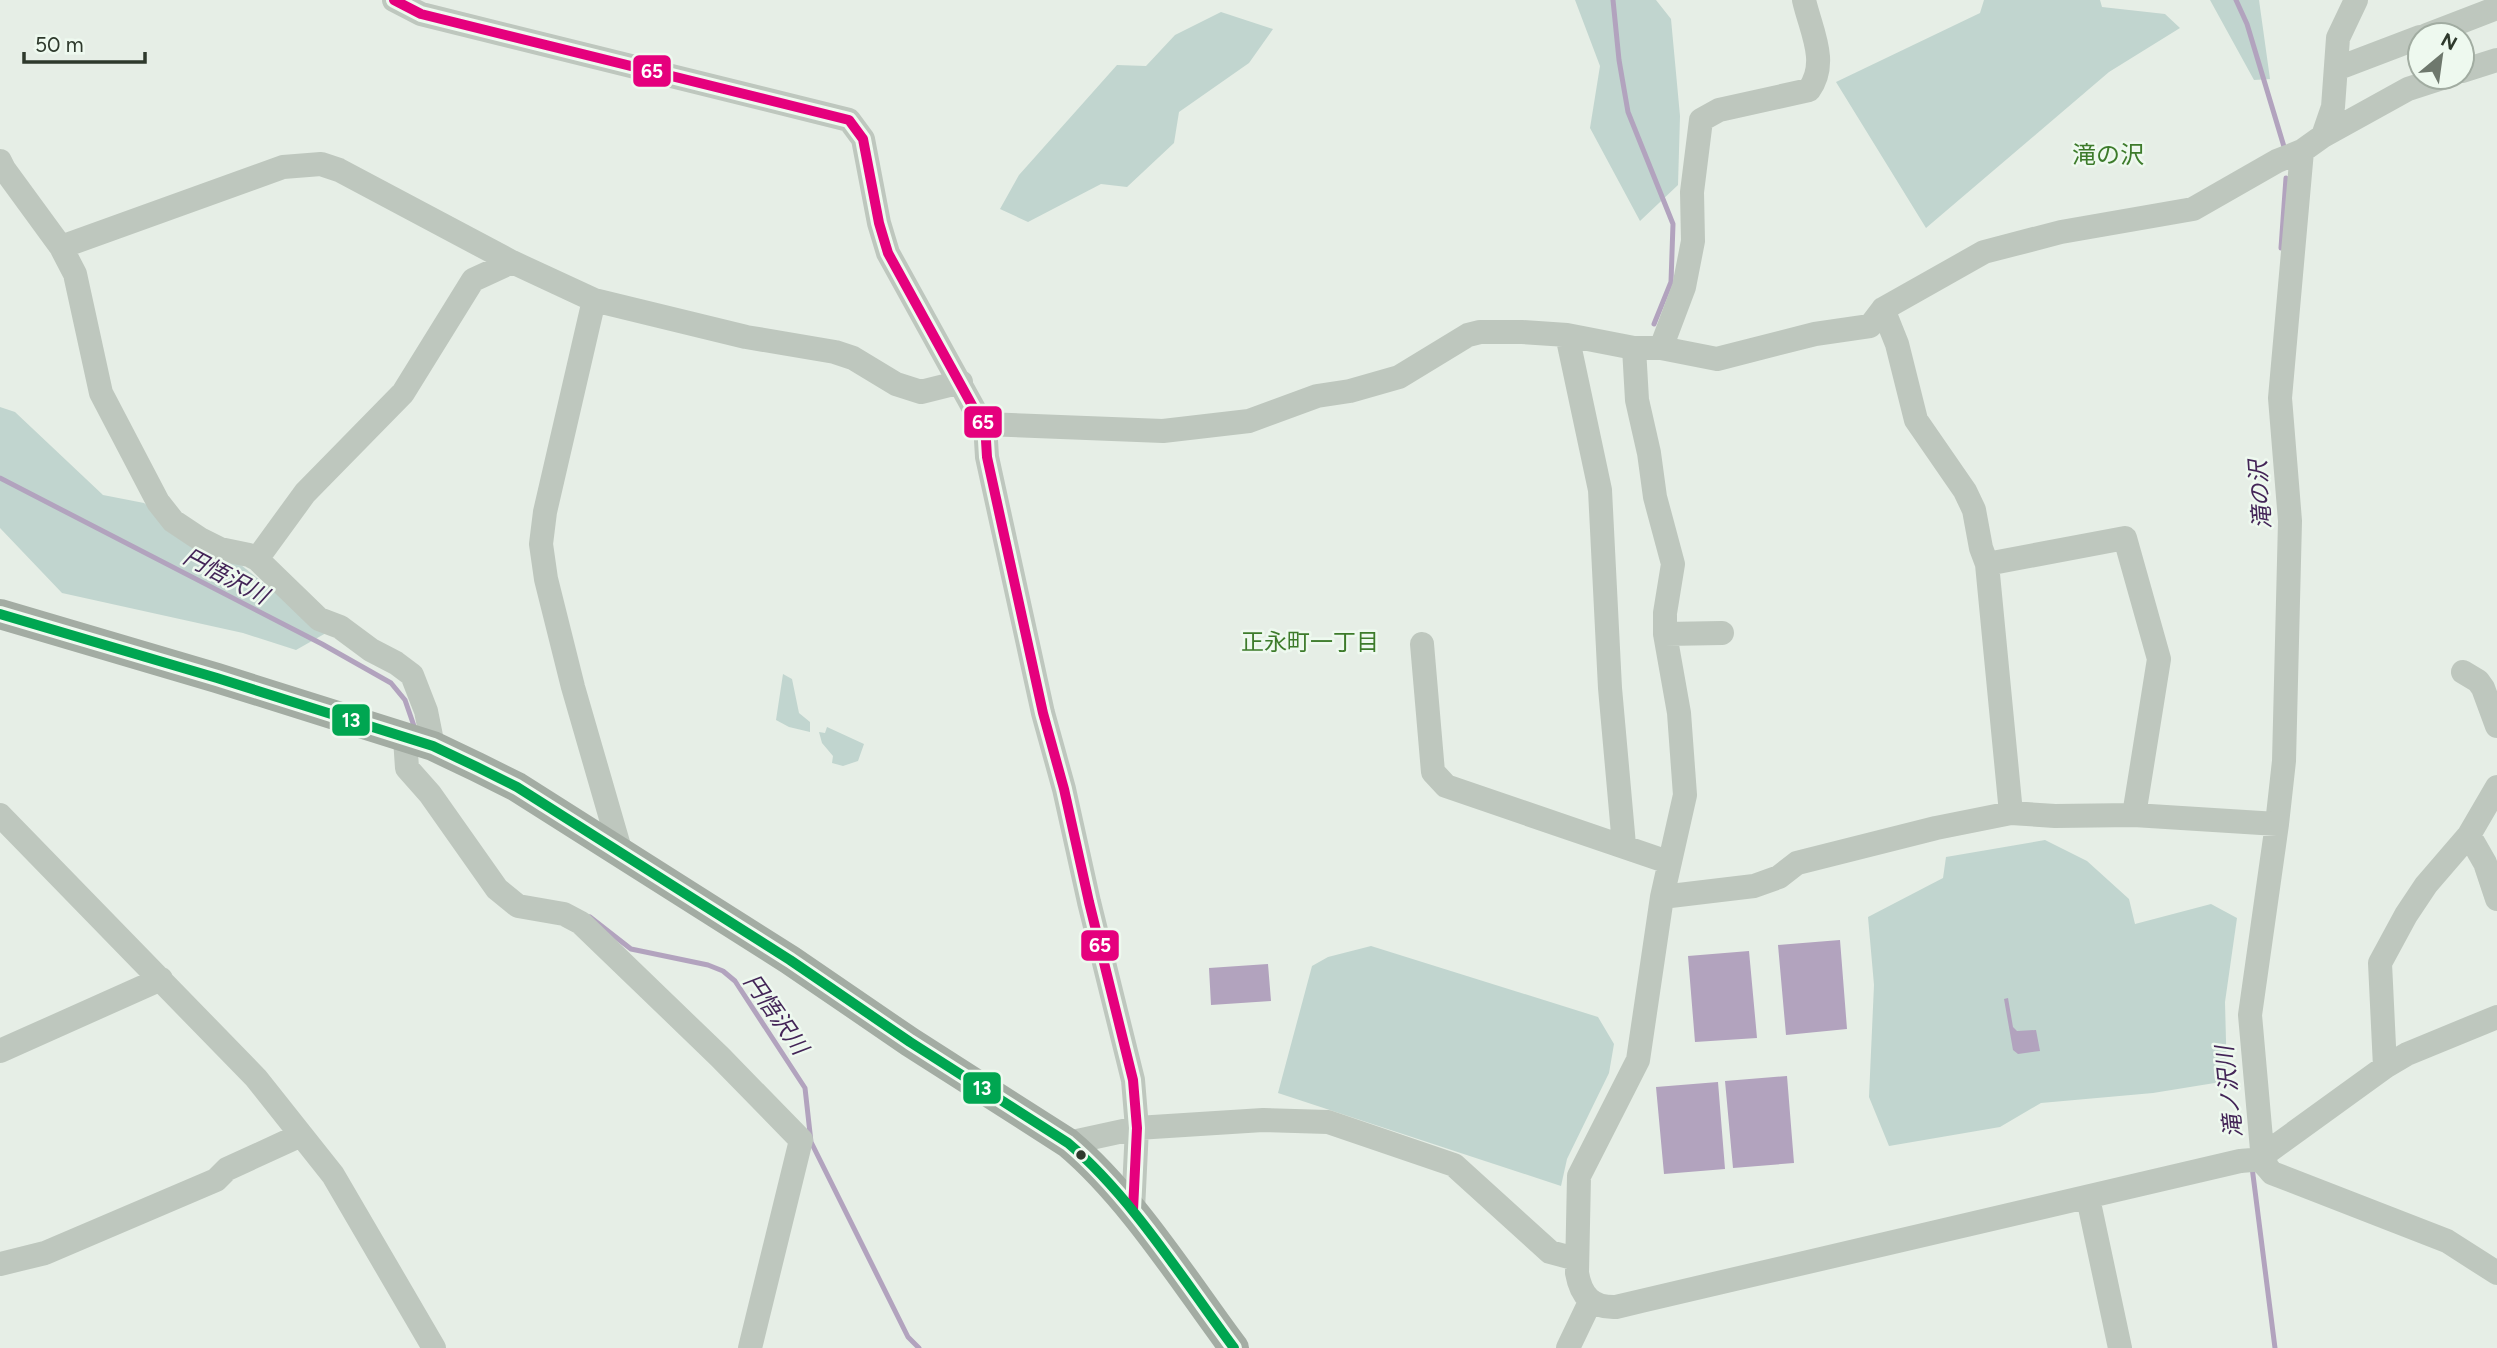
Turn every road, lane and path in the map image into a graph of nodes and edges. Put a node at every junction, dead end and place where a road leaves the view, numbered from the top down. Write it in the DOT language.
graph roads {
  1 [pos="394,0"];
  2 [pos="1804,0"];
  3 [pos="2356,0"];
  4 [pos="2497,8"];
  5 [pos="2463,21"];
  6 [pos="2406,42"];
  7 [pos="2497,60"];
  8 [pos="2476,67"];
  9 [pos="2336,69"];
  10 [pos="2406,90"];
  11 [pos="2323,136"];
  12 [pos="2302,151"];
  13 [pos="0,161"];
  14 [pos="61,247"];
  15 [pos="512,262"];
  16 [pos="594,300"];
  17 [pos="1883,309"];
  18 [pos="1567,335"];
  19 [pos="1634,348"];
  20 [pos="1661,348"];
  21 [pos="961,382"];
  22 [pos="985,424"];
  23 [pos="257,559"];
  24 [pos="1987,564"];
  25 [pos="0,614"];
  26 [pos="1722,633"];
  27 [pos="1665,634"];
  28 [pos="1422,644"];
  29 [pos="2463,672"];
  30 [pos="2497,726"];
  31 [pos="419,742"];
  32 [pos="2497,787"];
  33 [pos="2011,813"];
  34 [pos="0,815"];
  35 [pos="2134,815"];
  36 [pos="2277,824"];
  37 [pos="2469,835"];
  38 [pos="1624,845"];
  39 [pos="621,853"];
  40 [pos="2491,861"];
  41 [pos="1668,862"];
  42 [pos="1661,897"];
  43 [pos="2497,900"];
  44 [pos="161,979"];
  45 [pos="2497,1017"];
  46 [pos="0,1051"];
  47 [pos="2385,1067"];
  48 [pos="1137,1128"];
  49 [pos="301,1135"];
  50 [pos="1068,1143"];
  51 [pos="2254,1161"];
  52 [pos="2088,1198"];
  53 [pos="1133,1210"];
  54 [pos="1576,1259"];
  55 [pos="0,1264"];
  56 [pos="2497,1273"];
  57 [pos="1590,1302"];
  58 [pos="434,1348"];
  59 [pos="750,1348"];
  60 [pos="1234,1348"];
  61 [pos="1568,1348"];
  62 [pos="2120,1348"];
  1 -- 21 [label="street"];
  2 -- 20 [label="street"];
  3 -- 9 [label="street"];
  4 -- 5 [label="street"];
  6 -- 9 [label="street"];
  7 -- 8 [label="street"];
  9 -- 11 [label="street"];
  10 -- 11 [label="street"];
  11 -- 12 [label="street"];
  12 -- 17 [label="street"];
  12 -- 36 [label="street"];
  13 -- 14 [label="street"];
  14 -- 15 [label="street"];
  14 -- 23 [label="street"];
  15 -- 16 [label="street"];
  15 -- 23 [label="street"];
  16 -- 21 [label="street"];
  16 -- 39 [label="street"];
  17 -- 20 [label="street"];
  17 -- 24 [label="street"];
  18 -- 19 [label="street"];
  18 -- 22 [label="street"];
  18 -- 38 [label="street"];
  19 -- 20 [label="street"];
  19 -- 27 [label="street"];
  21 -- 22 [label="street"];
  22 -- 48 [label="street"];
  23 -- 31 [label="street"];
  24 -- 33 [label="street"];
  24 -- 35 [label="street"];
  25 -- 31 [label="main road"];
  26 -- 27 [label="street"];
  27 -- 41 [label="street"];
  28 -- 38 [label="street"];
  29 -- 30 [label="street"];
  31 -- 39 [label="main road"];
  31 -- 59 [label="street"];
  32 -- 37 [label="street"];
  33 -- 35 [label="street"];
  33 -- 42 [label="street"];
  34 -- 44 [label="street"];
  35 -- 36 [label="street"];
  36 -- 51 [label="street"];
  37 -- 40 [label="street"];
  37 -- 47 [label="street"];
  38 -- 41 [label="street"];
  39 -- 50 [label="main road"];
  40 -- 43 [label="street"];
  41 -- 42 [label="street"];
  42 -- 54 [label="street"];
  44 -- 46 [label="street"];
  44 -- 49 [label="street"];
  45 -- 47 [label="street"];
  47 -- 51 [label="street"];
  48 -- 50 [label="street"];
  48 -- 53 [label="street"];
  48 -- 54 [label="street"];
  49 -- 55 [label="street"];
  49 -- 58 [label="street"];
  50 -- 53 [label="main road"];
  51 -- 52 [label="street"];
  51 -- 56 [label="street"];
  52 -- 57 [label="street"];
  52 -- 62 [label="street"];
  53 -- 60 [label="main road"];
  54 -- 57 [label="street"];
  57 -- 61 [label="street"];
}
